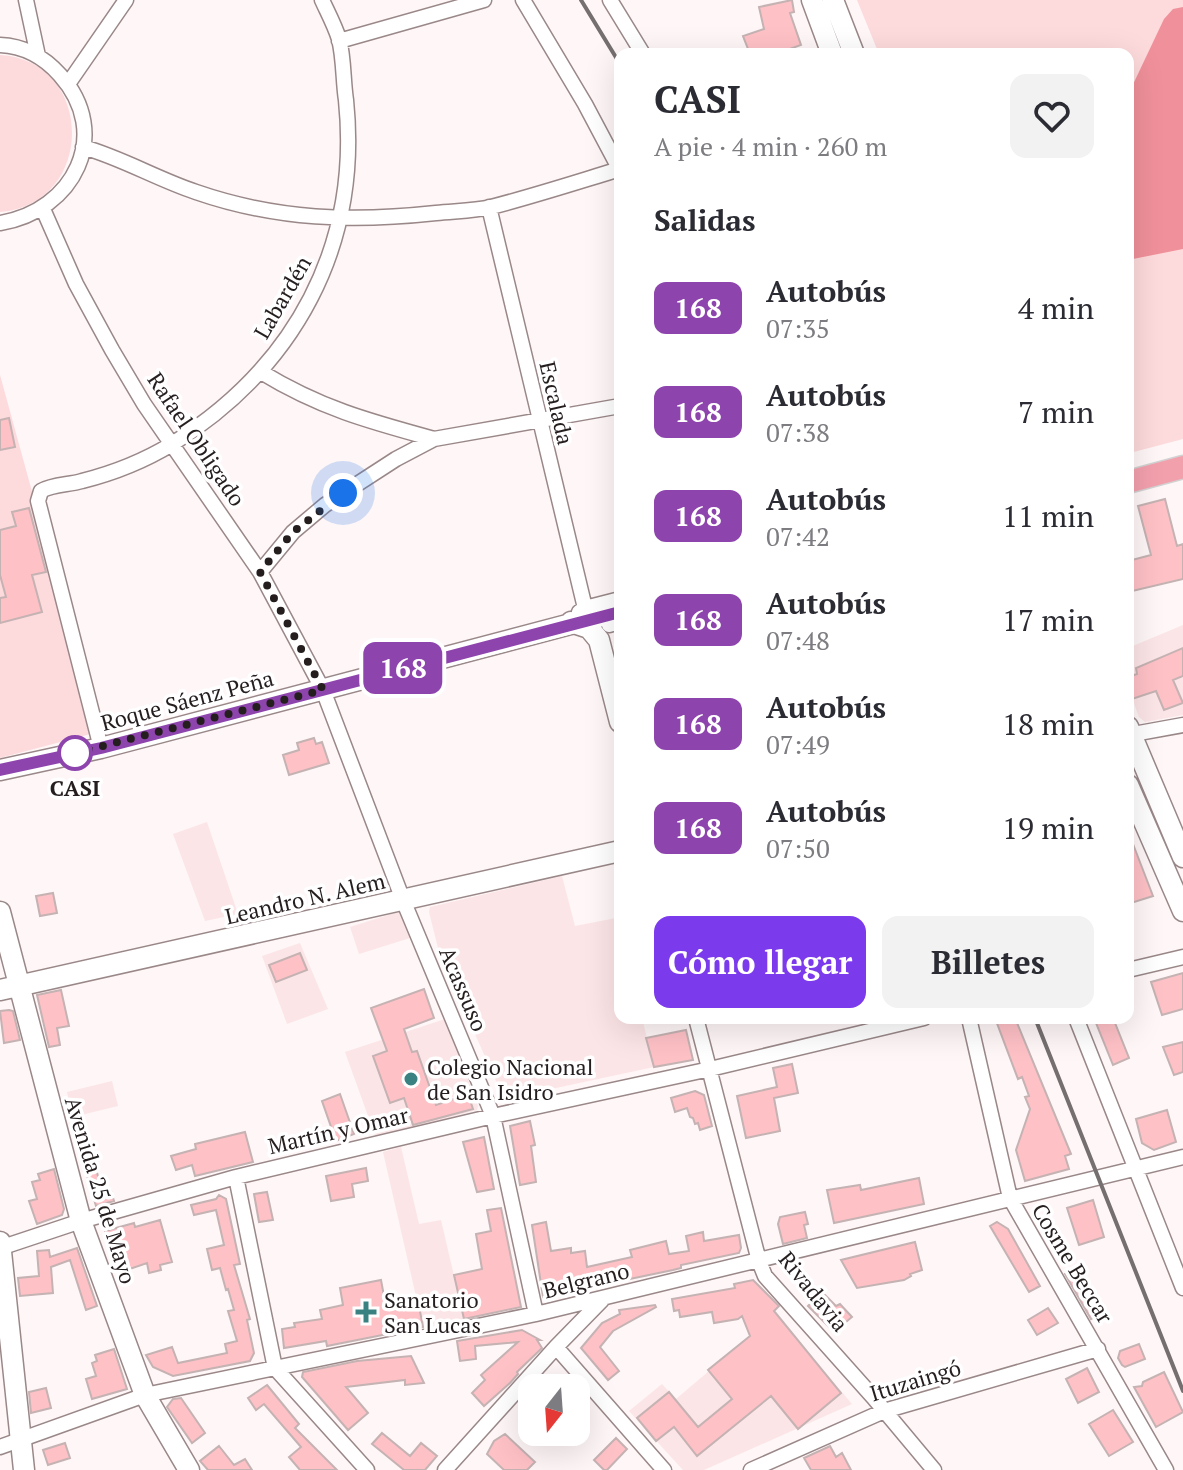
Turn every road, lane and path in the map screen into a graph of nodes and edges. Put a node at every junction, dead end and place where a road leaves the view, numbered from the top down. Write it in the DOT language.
graph roads {
  1 [pos="26,0"];
  2 [pos="126,0"];
  3 [pos="322,0"];
  4 [pos="484,0"];
  5 [pos="523,0"];
  6 [pos="610,0"];
  7 [pos="812,0"];
  8 [pos="833,0"];
  9 [pos="339,41"];
  10 [pos="0,45"];
  11 [pos="639,48"];
  12 [pos="830,48"];
  13 [pos="852,48"];
  14 [pos="38,56"];
  15 [pos="68,84"];
  16 [pos="83,147"];
  17 [pos="614,158"];
  18 [pos="614,171"];
  19 [pos="489,207"];
  20 [pos="43,209"];
  21 [pos="339,219"];
  22 [pos="0,223"];
  23 [pos="261,372"];
  24 [pos="614,407"];
  25 [pos="538,422"];
  26 [pos="434,439"];
  27 [pos="171,444"];
  28 [pos="1183,453"];
  29 [pos="1134,466"];
  30 [pos="1183,467"];
  31 [pos="1134,480"];
  32 [pos="260,572"];
  33 [pos="614,601"];
  34 [pos="578,615"];
  35 [pos="614,623"];
  36 [pos="323,690"];
  37 [pos="1183,725"];
  38 [pos="1134,731"];
  39 [pos="1134,744"];
  40 [pos="101,748"];
  41 [pos="0,770"];
  42 [pos="1134,799"];
  43 [pos="614,852"];
  44 [pos="1183,857"];
  45 [pos="403,900"];
  46 [pos="1183,911"];
  47 [pos="0,912"];
  48 [pos="1183,957"];
  49 [pos="1134,969"];
  50 [pos="9,988"];
  51 [pos="698,1024"];
  52 [pos="899,1024"];
  53 [pos="970,1024"];
  54 [pos="1078,1024"];
  55 [pos="710,1069"];
  56 [pos="493,1116"];
  57 [pos="1183,1157"];
  58 [pos="1137,1169"];
  59 [pos="236,1177"];
  60 [pos="1010,1198"];
  61 [pos="81,1221"];
  62 [pos="1,1246"];
  63 [pos="759,1261"];
  64 [pos="1183,1288"];
  65 [pos="605,1298"];
  66 [pos="536,1314"];
  67 [pos="556,1347"];
  68 [pos="1098,1349"];
  69 [pos="275,1368"];
  70 [pos="145,1395"];
  71 [pos="884,1411"];
  72 [pos="22,1439"];
  73 [pos="0,1447"];
  74 [pos="24,1470"];
  75 [pos="189,1470"];
  76 [pos="367,1470"];
  77 [pos="445,1470"];
  78 [pos="664,1470"];
  79 [pos="751,1470"];
  80 [pos="934,1470"];
  81 [pos="1166,1470"];
  1 -- 14 [label="street"];
  2 -- 15 [label="street"];
  3 -- 9 [label="street, Labardén"];
  4 -- 9 [label="street"];
  5 -- 17 [label="street"];
  6 -- 11 [label="street"];
  7 -- 12 [label="main road"];
  8 -- 13 [label="main road"];
  9 -- 21 [label="street, Labardén"];
  10 -- 14 [label="street"];
  14 -- 15 [label="street"];
  15 -- 16 [label="street"];
  16 -- 20 [label="street"];
  16 -- 21 [label="street"];
  18 -- 19 [label="street"];
  19 -- 21 [label="street"];
  19 -- 25 [label="street, Escalada"];
  20 -- 22 [label="street"];
  20 -- 27 [label="street, Rafael Obligado"];
  21 -- 23 [label="street, Labardén"];
  23 -- 26 [label="street"];
  23 -- 27 [label="street, Labardén"];
  24 -- 25 [label="street"];
  25 -- 26 [label="street"];
  25 -- 34 [label="street, Escalada"];
  26 -- 32 [label="street"];
  27 -- 32 [label="street, Rafael Obligado"];
  27 -- 40 [label="street, Labardén"];
  28 -- 29 [label="main road"];
  30 -- 31 [label="main road"];
  32 -- 36 [label="street, Rafael Obligado"];
  33 -- 34 [label="street, Roque Sáenz Peña"];
  34 -- 35 [label="main road, Roque Sáenz Peña"];
  34 -- 35 [label="main road"];
  34 -- 36 [label="main road, Roque Sáenz Peña"];
  36 -- 40 [label="main road, Roque Sáenz Peña"];
  36 -- 45 [label="street, Acassuso"];
  37 -- 38 [label="street"];
  39 -- 44 [label="main road"];
  40 -- 41 [label="main road, Roque Sáenz Peña"];
  42 -- 46 [label="main road"];
  43 -- 45 [label="main road, Leandro N. Alem"];
  45 -- 50 [label="main road, Leandro N. Alem"];
  45 -- 56 [label="street, Acassuso"];
  47 -- 50 [label="main road, Avenida 25 de Mayo"];
  48 -- 49 [label="street"];
  50 -- 61 [label="main road, Avenida 25 de Mayo"];
  51 -- 55 [label="street, Rivadavia"];
  52 -- 55 [label="street, Martín y Omar"];
  53 -- 60 [label="street, Cosme Beccar"];
  54 -- 58 [label="street"];
  55 -- 56 [label="street, Martín y Omar"];
  55 -- 63 [label="street, Rivadavia"];
  56 -- 59 [label="street, Martín y Omar"];
  56 -- 66 [label="street, Acassuso"];
  57 -- 58 [label="street, Belgrano"];
  58 -- 60 [label="street, Belgrano"];
  58 -- 64 [label="street"];
  59 -- 61 [label="street, Martín y Omar"];
  59 -- 69 [label="street"];
  60 -- 63 [label="street, Belgrano"];
  60 -- 68 [label="street, Cosme Beccar"];
  61 -- 62 [label="street, Martín y Omar"];
  61 -- 70 [label="main road, Avenida 25 de Mayo"];
  62 -- 72 [label="main road"];
  63 -- 65 [label="street, Belgrano"];
  63 -- 71 [label="street, Rivadavia"];
  65 -- 66 [label="street, Belgrano"];
  65 -- 67 [label="street"];
  66 -- 69 [label="street, Belgrano"];
  67 -- 77 [label="street"];
  67 -- 78 [label="street"];
  68 -- 71 [label="street, Ituzaingó"];
  68 -- 81 [label="street, Cosme Beccar"];
  69 -- 70 [label="street, Belgrano"];
  69 -- 76 [label="street"];
  70 -- 72 [label="street, Belgrano"];
  70 -- 75 [label="main road, Avenida 25 de Mayo"];
  71 -- 79 [label="street, Ituzaingó"];
  71 -- 80 [label="street, Rivadavia"];
  72 -- 73 [label="street, Belgrano"];
  72 -- 74 [label="main road"];
}
